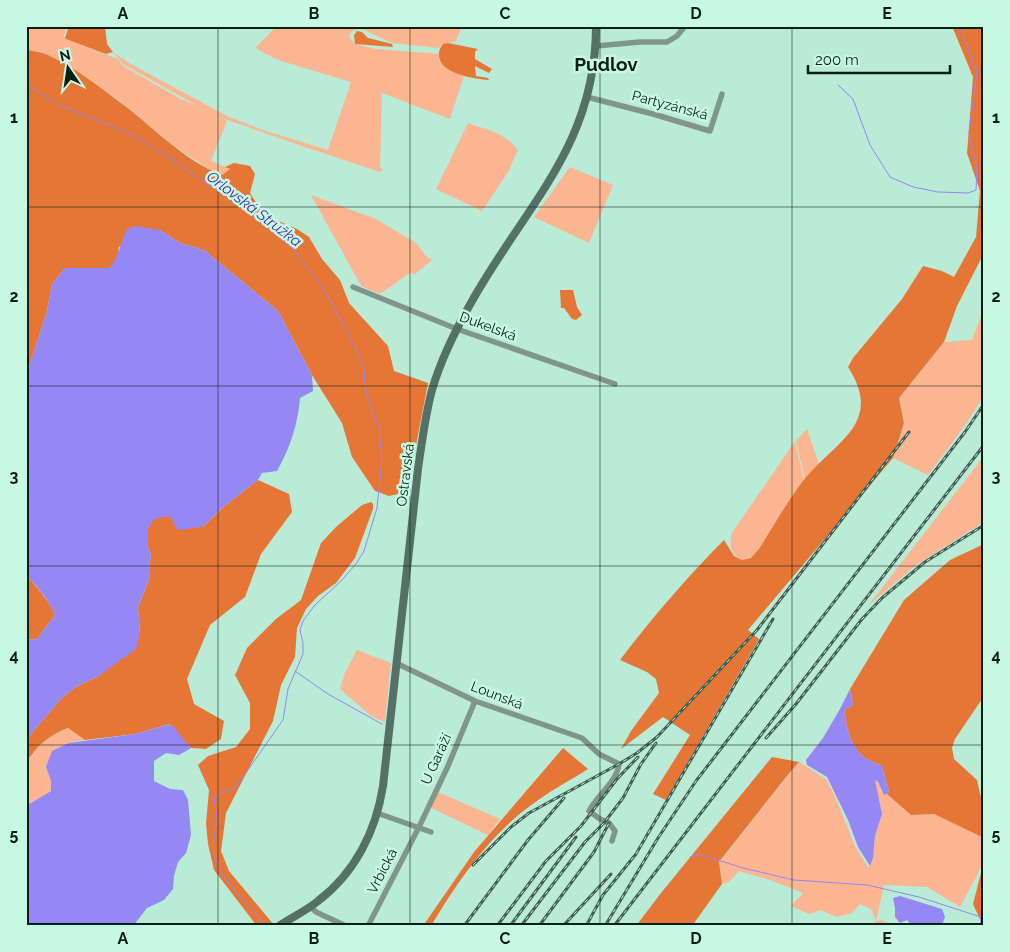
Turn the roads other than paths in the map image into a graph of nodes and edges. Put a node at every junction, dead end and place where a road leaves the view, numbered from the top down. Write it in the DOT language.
graph roads {
  1 [pos="596,26"];
  2 [pos="685,26"];
  3 [pos="596,46"];
  4 [pos="722,94"];
  5 [pos="587,97"];
  6 [pos="353,287"];
  7 [pos="457,329"];
  8 [pos="615,384"];
  9 [pos="396,662"];
  10 [pos="475,701"];
  11 [pos="377,813"];
  12 [pos="419,827"];
  13 [pos="431,832"];
  14 [pos="612,841"];
  15 [pos="311,907"];
  16 [pos="279,926"];
  17 [pos="346,926"];
  18 [pos="368,926"];
  1 -- 3 [label="main road, Ostravská"];
  2 -- 3 [label="street"];
  3 -- 5 [label="main road, Ostravská"];
  4 -- 5 [label="street, Partyzánská"];
  5 -- 7 [label="main road, Ostravská"];
  6 -- 7 [label="street, Dukelská"];
  7 -- 8 [label="street, Dukelská"];
  7 -- 9 [label="main road, Ostravská"];
  9 -- 10 [label="street, Lounská"];
  9 -- 11 [label="main road, Ostravská"];
  10 -- 12 [label="street, U Garáží"];
  10 -- 14 [label="street, Lounská"];
  11 -- 12 [label="street"];
  11 -- 15 [label="main road, Ostravská"];
  12 -- 13 [label="street"];
  12 -- 18 [label="street, Vrbická"];
  15 -- 16 [label="main road, Ostravská"];
  15 -- 17 [label="street"];
}
